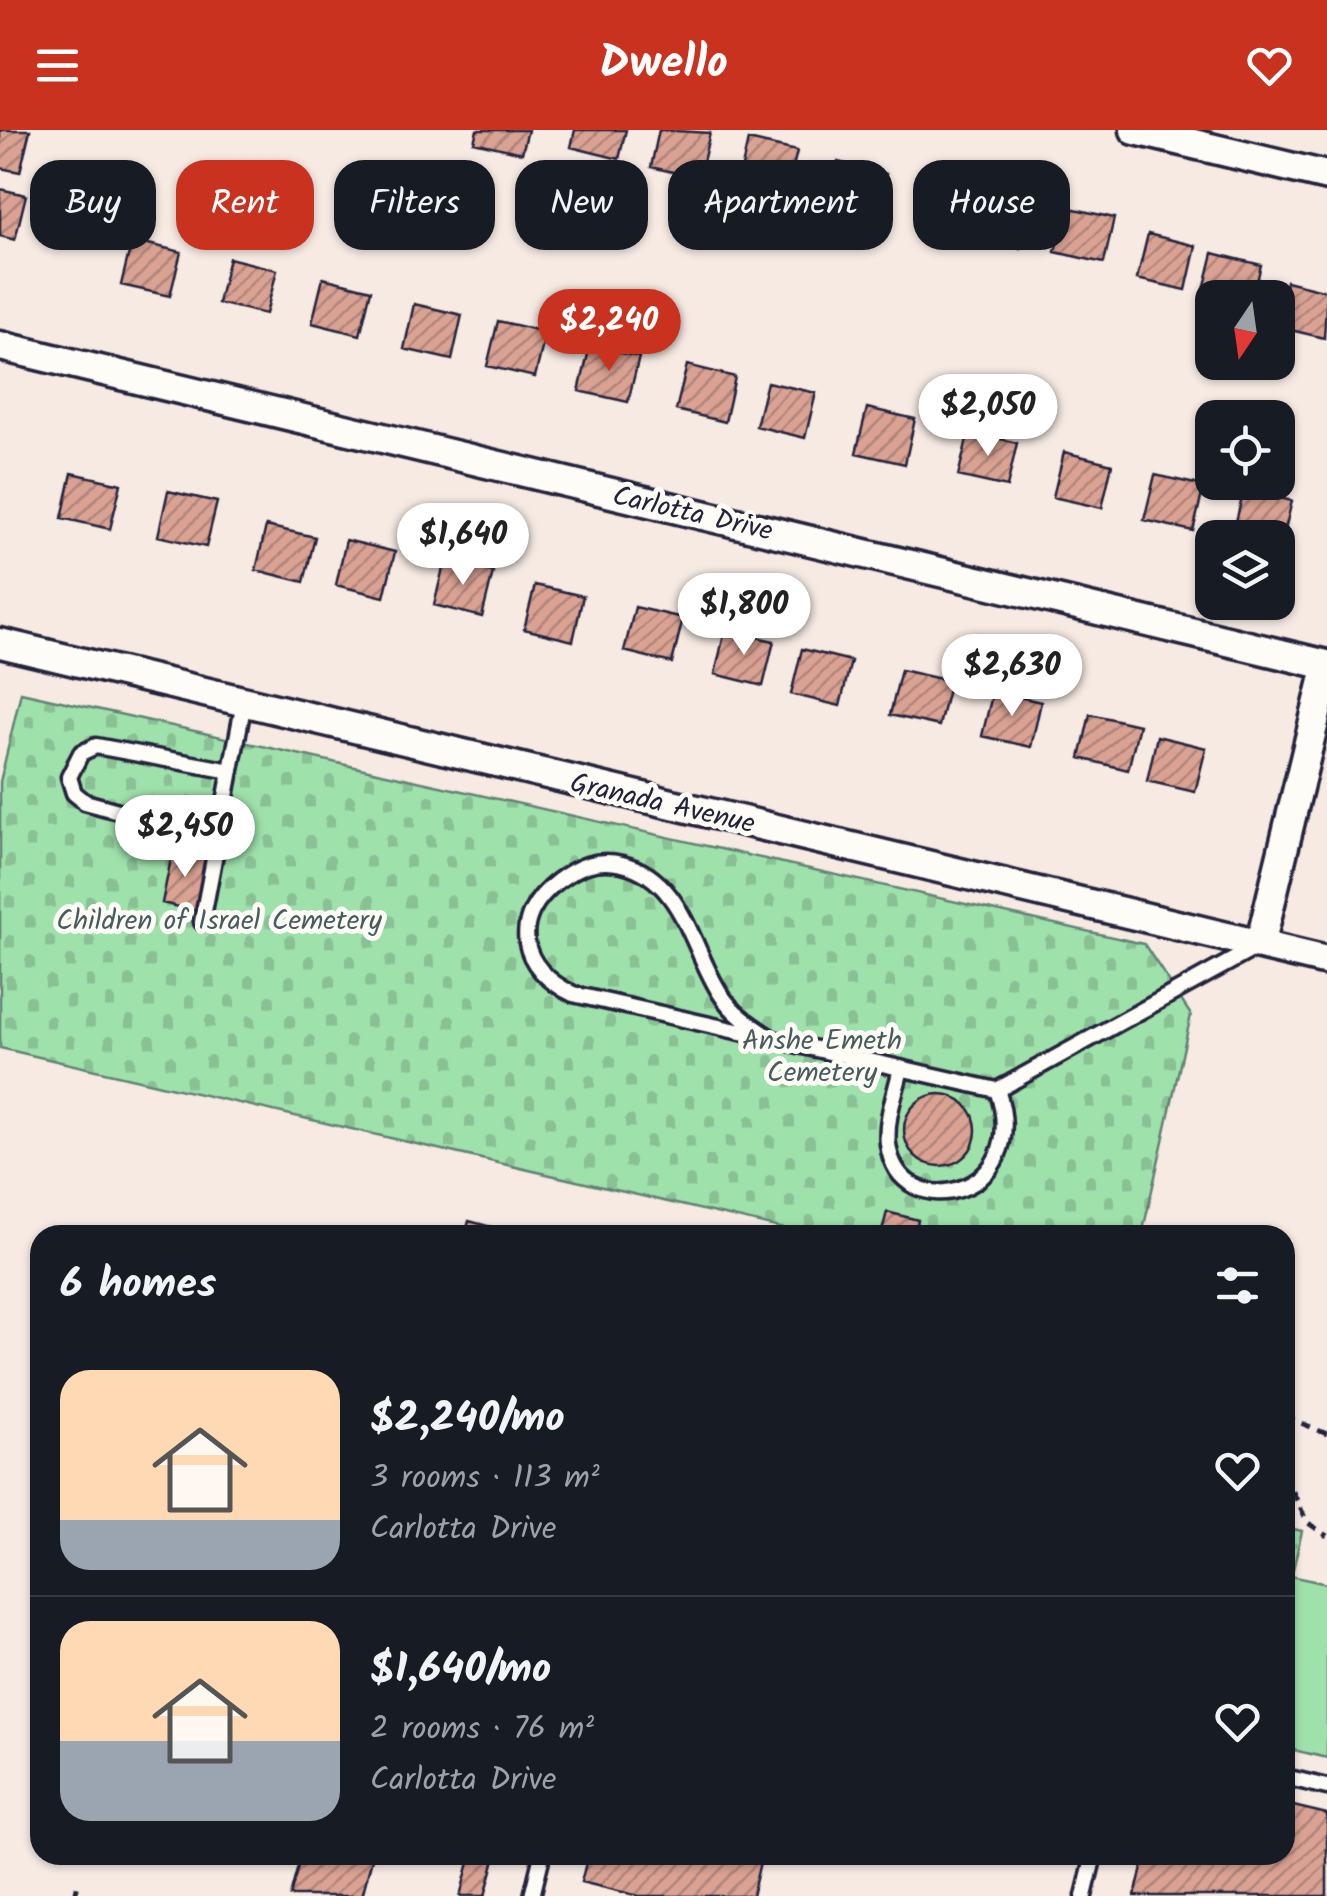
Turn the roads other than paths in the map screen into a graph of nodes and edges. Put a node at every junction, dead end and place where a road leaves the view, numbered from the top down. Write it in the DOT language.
graph roads {
  1 [pos="1135,130"];
  2 [pos="1327,176"];
  3 [pos="0,346"];
  4 [pos="0,643"];
  5 [pos="1327,666"];
  6 [pos="244,702"];
  7 [pos="230,772"];
  8 [pos="218,838"];
  9 [pos="202,922"];
  10 [pos="1260,945"];
  11 [pos="1327,961"];
  12 [pos="771,1038"];
  13 [pos="902,1068"];
  14 [pos="997,1090"];
  15 [pos="1295,1779"];
  16 [pos="1327,1787"];
  17 [pos="540,1865"];
  18 [pos="1092,1865"];
  19 [pos="532,1896"];
  20 [pos="1084,1896"];
  1 -- 2 [label="street"];
  3 -- 5 [label="street, Carlotta Drive"];
  4 -- 6 [label="street, Granada Avenue"];
  5 -- 10 [label="street"];
  6 -- 7 [label="lane"];
  6 -- 10 [label="street, Granada Avenue"];
  7 -- 8 [label="lane"];
  7 -- 8 [label="lane"];
  8 -- 9 [label="lane"];
  10 -- 11 [label="street, Granada Avenue"];
  10 -- 14 [label="lane"];
  12 -- 12 [label="lane"];
  12 -- 13 [label="lane"];
  13 -- 14 [label="lane"];
  13 -- 14 [label="lane"];
  15 -- 16 [label="lane"];
  17 -- 19 [label="lane"];
  18 -- 20 [label="lane"];
}
